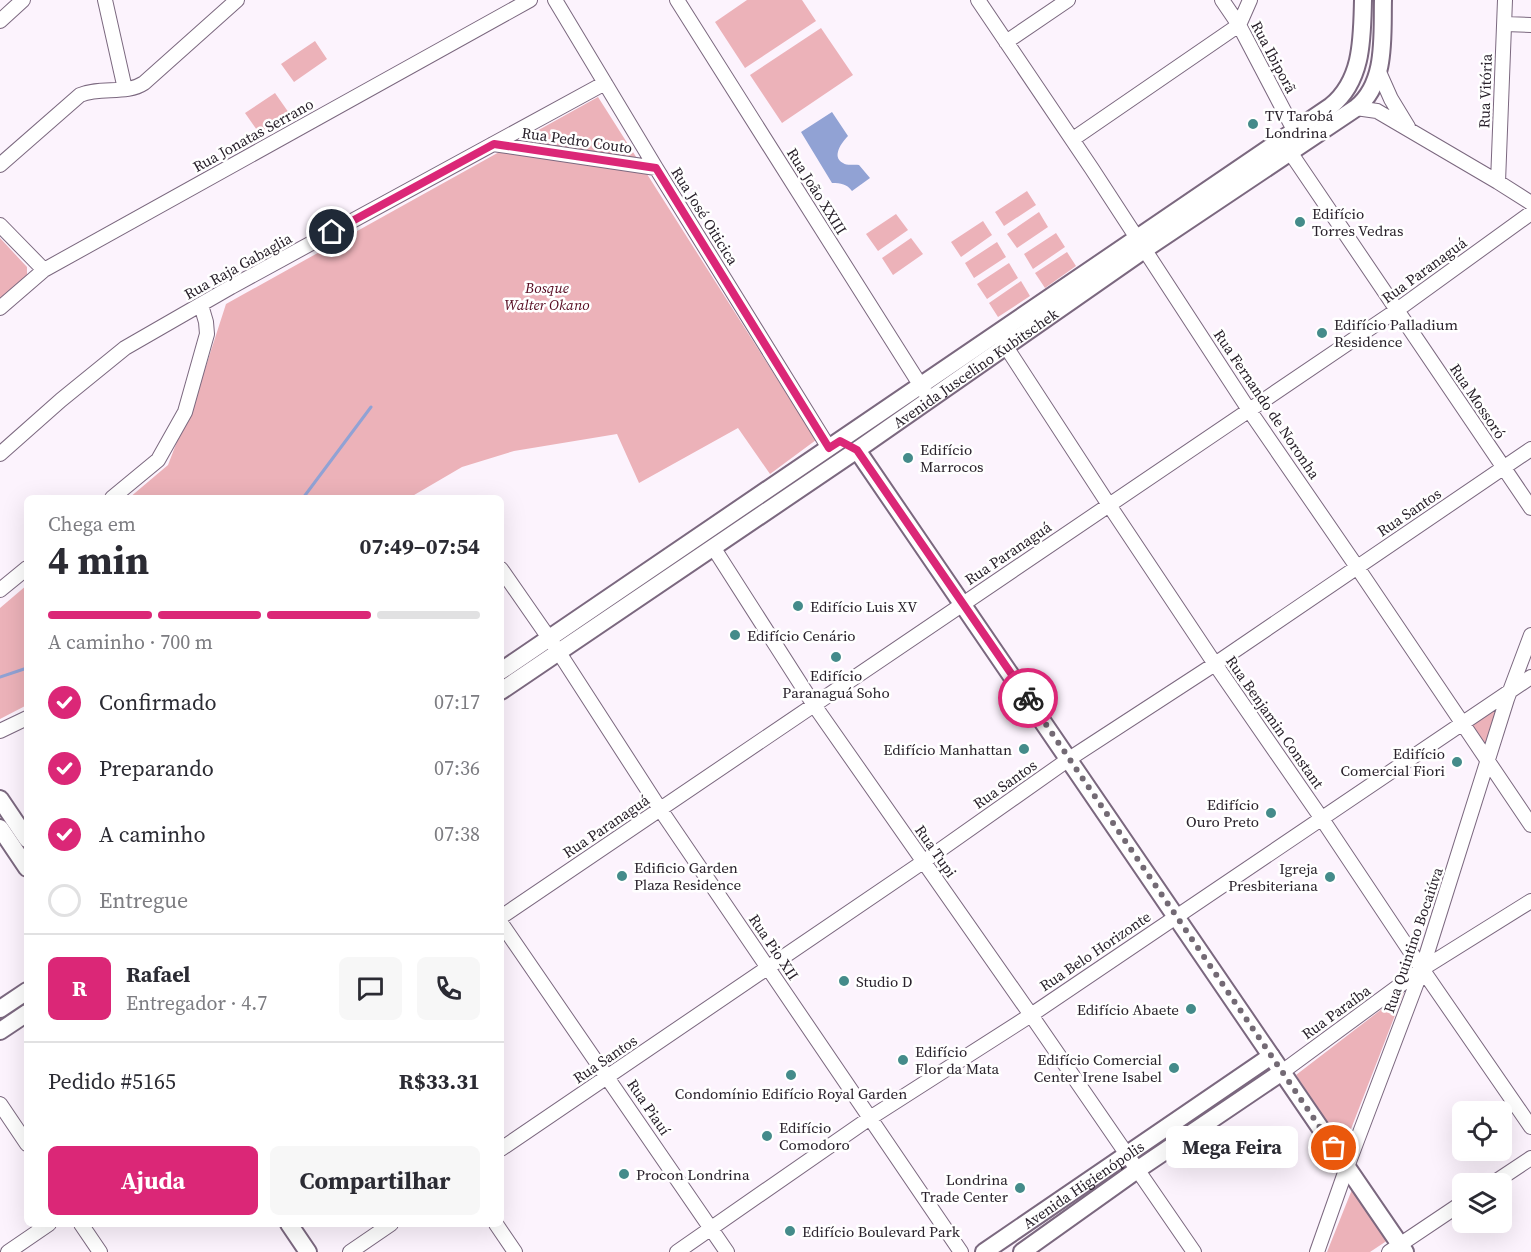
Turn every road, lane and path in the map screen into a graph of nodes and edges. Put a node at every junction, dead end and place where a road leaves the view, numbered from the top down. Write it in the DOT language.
graph roads {
  1 [pos="23,0"];
  2 [pos="237,0"];
  3 [pos="530,0"];
  4 [pos="555,0"];
  5 [pos="677,0"];
  6 [pos="978,0"];
  7 [pos="1068,0"];
  8 [pos="1222,0"];
  9 [pos="1250,0"];
  10 [pos="1363,0"];
  11 [pos="1383,0"];
  12 [pos="1505,0"];
  13 [pos="106,3"];
  14 [pos="0,21"];
  15 [pos="1505,24"];
  16 [pos="1239,25"];
  17 [pos="1531,25"];
  18 [pos="1006,42"];
  19 [pos="1379,72"];
  20 [pos="606,83"];
  21 [pos="125,89"];
  22 [pos="1356,108"];
  23 [pos="1409,129"];
  24 [pos="1294,130"];
  25 [pos="1312,137"];
  26 [pos="1073,139"];
  27 [pos="494,144"];
  28 [pos="1290,152"];
  29 [pos="0,165"];
  30 [pos="656,168"];
  31 [pos="1498,182"];
  32 [pos="1531,204"];
  33 [pos="1531,213"];
  34 [pos="0,225"];
  35 [pos="1140,244"];
  36 [pos="44,270"];
  37 [pos="201,305"];
  38 [pos="0,308"];
  39 [pos="1397,310"];
  40 [pos="1001,340"];
  41 [pos="925,393"];
  42 [pos="1249,410"];
  43 [pos="835,445"];
  44 [pos="1531,449"];
  45 [pos="857,450"];
  46 [pos="0,454"];
  47 [pos="1503,468"];
  48 [pos="116,495"];
  49 [pos="1109,505"];
  50 [pos="1531,508"];
  51 [pos="713,547"];
  52 [pos="1358,567"];
  53 [pos="24,570"];
  54 [pos="504,573"];
  55 [pos="0,590"];
  56 [pos="963,604"];
  57 [pos="1531,635"];
  58 [pos="553,645"];
  59 [pos="1528,657"];
  60 [pos="1215,664"];
  61 [pos="504,670"];
  62 [pos="1531,677"];
  63 [pos="504,688"];
  64 [pos="1510,691"];
  65 [pos="814,705"];
  66 [pos="24,719"];
  67 [pos="1463,723"];
  68 [pos="0,731"];
  69 [pos="1069,759"];
  70 [pos="1488,762"];
  71 [pos="0,799"];
  72 [pos="660,809"];
  73 [pos="1322,819"];
  74 [pos="1531,825"];
  75 [pos="0,828"];
  76 [pos="24,835"];
  77 [pos="923,862"];
  78 [pos="24,864"];
  79 [pos="1531,901"];
  80 [pos="504,915"];
  81 [pos="1176,916"];
  82 [pos="504,926"];
  83 [pos="768,968"];
  84 [pos="1422,969"];
  85 [pos="24,993"];
  86 [pos="0,1009"];
  87 [pos="24,1015"];
  88 [pos="1031,1015"];
  89 [pos="0,1031"];
  90 [pos="1271,1056"];
  91 [pos="1282,1072"];
  92 [pos="608,1077"];
  93 [pos="1233,1082"];
  94 [pos="1243,1098"];
  95 [pos="0,1104"];
  96 [pos="870,1118"];
  97 [pos="1531,1127"];
  98 [pos="24,1140"];
  99 [pos="504,1147"];
  100 [pos="1127,1154"];
  101 [pos="1531,1158"];
  102 [pos="1347,1167"];
  103 [pos="1137,1170"];
  104 [pos="1508,1173"];
  105 [pos="1452,1210"];
  106 [pos="45,1227"];
  107 [pos="83,1227"];
  108 [pos="291,1227"];
  109 [pos="387,1227"];
  110 [pos="498,1227"];
  111 [pos="711,1227"];
  112 [pos="1398,1250"];
  113 [pos="8,1252"];
  114 [pos="100,1252"];
  115 [pos="308,1252"];
  116 [pos="350,1252"];
  117 [pos="514,1252"];
  118 [pos="677,1252"];
  119 [pos="727,1252"];
  120 [pos="961,1252"];
  121 [pos="984,1252"];
  122 [pos="1022,1252"];
  123 [pos="1194,1252"];
  124 [pos="1317,1252"];
  1 -- 14 [label="street"];
  2 -- 21 [label="street"];
  3 -- 36 [label="street, Rua Jonatas Serrano"];
  4 -- 20 [label="street, Rua José Oiticica"];
  5 -- 41 [label="street, Rua João XXIII"];
  6 -- 18 [label="street, Rua Fernando de Noronha"];
  7 -- 18 [label="street"];
  8 -- 16 [label="street, Rua Ibiporã"];
  9 -- 16 [label="street"];
  10 -- 24 [label="main road, Avenida Juscelino Kubitschek"];
  11 -- 19 [label="main road, Avenida Juscelino Kubitschek"];
  12 -- 15 [label="street, Rua Vitória"];
  13 -- 21 [label="street"];
  15 -- 17 [label="street"];
  15 -- 31 [label="street, Rua Vitória"];
  16 -- 24 [label="street, Rua Ibiporã"];
  16 -- 26 [label="street"];
  18 -- 26 [label="street, Rua Fernando de Noronha"];
  19 -- 22 [label="main road, Avenida Juscelino Kubitschek"];
  19 -- 23 [label="street"];
  20 -- 27 [label="street, Rua Raja Gabaglia"];
  20 -- 30 [label="street, Rua José Oiticica"];
  21 -- 29 [label="street"];
  22 -- 23 [label="street"];
  22 -- 25 [label="main road, Avenida Juscelino Kubitschek"];
  23 -- 31 [label="street"];
  24 -- 25 [label="main road"];
  24 -- 28 [label="street"];
  24 -- 35 [label="main road, Avenida Juscelino Kubitschek"];
  25 -- 28 [label="main road, Avenida Juscelino Kubitschek"];
  26 -- 35 [label="street, Rua Fernando de Noronha"];
  27 -- 30 [label="street, Rua Pedro Couto"];
  27 -- 37 [label="street, Rua Raja Gabaglia"];
  28 -- 35 [label="main road, Avenida Juscelino Kubitschek"];
  28 -- 39 [label="street, Rua Mossoró"];
  30 -- 43 [label="street, Rua José Oiticica"];
  31 -- 32 [label="street"];
  33 -- 39 [label="street, Rua Paranaguá"];
  34 -- 36 [label="street"];
  35 -- 40 [label="main road, Avenida Juscelino Kubitschek"];
  35 -- 42 [label="street, Rua Fernando de Noronha"];
  36 -- 38 [label="street, Rua Jonatas Serrano"];
  37 -- 46 [label="street, Rua Raja Gabaglia"];
  37 -- 48 [label="street"];
  39 -- 42 [label="street, Rua Paranaguá"];
  39 -- 47 [label="street, Rua Mossoró"];
  40 -- 41 [label="main road, Avenida Juscelino Kubitschek"];
  40 -- 49 [label="street, Rua Benjamin Constant"];
  41 -- 43 [label="main road, Avenida Juscelino Kubitschek"];
  41 -- 45 [label="main road, Avenida Juscelino Kubitschek"];
  42 -- 49 [label="street, Rua Paranaguá"];
  42 -- 52 [label="street, Rua Fernando de Noronha"];
  43 -- 45 [label="street"];
  43 -- 58 [label="main road, Avenida Juscelino Kubitschek"];
  44 -- 47 [label="street, Rua Santos"];
  45 -- 51 [label="main road, Avenida Juscelino Kubitschek"];
  45 -- 56 [label="main road"];
  47 -- 50 [label="street, Rua Mossoró"];
  47 -- 52 [label="street, Rua Santos"];
  49 -- 56 [label="street, Rua Paranaguá"];
  49 -- 60 [label="street, Rua Benjamin Constant"];
  51 -- 58 [label="main road, Avenida Juscelino Kubitschek"];
  51 -- 65 [label="street, Rua Tupi"];
  52 -- 60 [label="street, Rua Santos"];
  52 -- 67 [label="street, Rua Fernando de Noronha"];
  53 -- 55 [label="street"];
  54 -- 58 [label="street, Rua Pio XII"];
  56 -- 65 [label="street, Rua Paranaguá"];
  56 -- 69 [label="main road"];
  57 -- 59 [label="street, Rua Quintino Bocaiúva"];
  58 -- 61 [label="main road, Avenida Juscelino Kubitschek"];
  58 -- 63 [label="main road, Avenida Juscelino Kubitschek"];
  58 -- 72 [label="street, Rua Pio XII"];
  59 -- 64 [label="street, Rua Quintino Bocaiúva"];
  60 -- 69 [label="street, Rua Santos"];
  60 -- 73 [label="street, Rua Benjamin Constant"];
  62 -- 64 [label="street, Rua Belo Horizonte"];
  64 -- 67 [label="street, Rua Belo Horizonte"];
  64 -- 70 [label="street, Rua Quintino Bocaiúva"];
  65 -- 72 [label="street, Rua Paranaguá"];
  65 -- 77 [label="street, Rua Tupi"];
  66 -- 68 [label="street"];
  67 -- 70 [label="street, Rua Fernando de Noronha"];
  67 -- 73 [label="street, Rua Belo Horizonte"];
  69 -- 77 [label="street, Rua Santos"];
  69 -- 81 [label="main road"];
  70 -- 74 [label="street, Rua Fernando de Noronha"];
  70 -- 84 [label="street, Rua Quintino Bocaiúva"];
  71 -- 76 [label="main road"];
  72 -- 80 [label="street, Rua Paranaguá"];
  72 -- 83 [label="street, Rua Pio XII"];
  73 -- 81 [label="street, Rua Belo Horizonte"];
  73 -- 84 [label="street, Rua Benjamin Constant"];
  75 -- 78 [label="main road"];
  77 -- 83 [label="street, Rua Santos"];
  77 -- 88 [label="street, Rua Tupi"];
  79 -- 84 [label="street, Rua Paraíba"];
  81 -- 88 [label="street, Rua Belo Horizonte"];
  81 -- 90 [label="main road"];
  82 -- 92 [label="street, Rua Piauí"];
  83 -- 92 [label="street, Rua Santos"];
  83 -- 96 [label="street, Rua Pio XII"];
  84 -- 91 [label="street, Rua Paraíba"];
  84 -- 97 [label="street, Rua Benjamin Constant"];
  84 -- 102 [label="street, Rua Quintino Bocaiúva"];
  85 -- 86 [label="main road"];
  87 -- 89 [label="main road"];
  88 -- 96 [label="street, Rua Belo Horizonte"];
  88 -- 100 [label="street, Rua Tupi"];
  90 -- 91 [label="main road"];
  90 -- 93 [label="main road, Avenida Higienópolis"];
  91 -- 94 [label="main road, Avenida Higienópolis"];
  91 -- 102 [label="main road"];
  92 -- 99 [label="street, Rua Santos"];
  92 -- 111 [label="street, Rua Piauí"];
  93 -- 94 [label="main road"];
  93 -- 100 [label="main road, Avenida Higienópolis"];
  94 -- 103 [label="main road, Avenida Higienópolis"];
  95 -- 98 [label="street"];
  96 -- 111 [label="street, Rua Belo Horizonte"];
  96 -- 120 [label="street, Rua Pio XII"];
  100 -- 103 [label="street, Rua Tupi"];
  100 -- 121 [label="main road, Avenida Higienópolis"];
  101 -- 104 [label="street"];
  102 -- 112 [label="main road"];
  102 -- 124 [label="street, Rua Quintino Bocaiúva"];
  103 -- 122 [label="main road, Avenida Higienópolis"];
  103 -- 123 [label="street, Rua Tupi"];
  105 -- 112 [label="street"];
  106 -- 113 [label="street"];
  107 -- 114 [label="street"];
  108 -- 115 [label="main road"];
  109 -- 116 [label="street"];
  110 -- 117 [label="street"];
  111 -- 118 [label="street, Rua Belo Horizonte"];
  111 -- 119 [label="street, Rua Piauí"];
}
